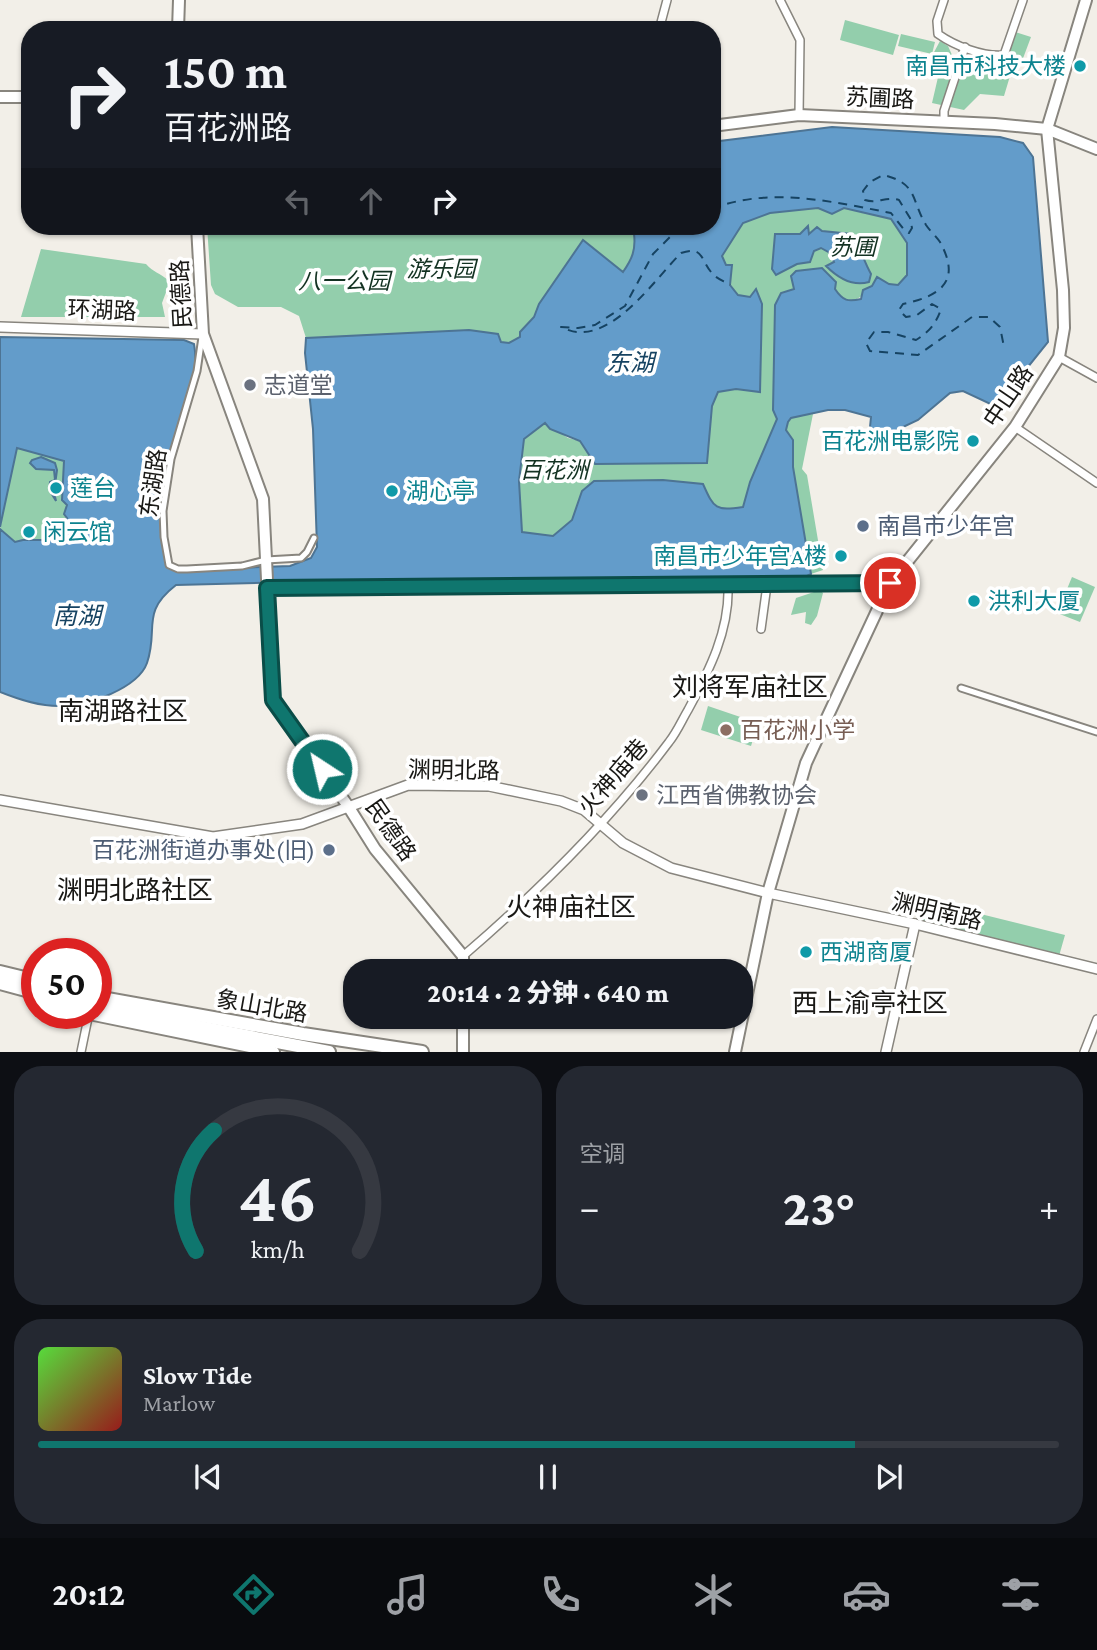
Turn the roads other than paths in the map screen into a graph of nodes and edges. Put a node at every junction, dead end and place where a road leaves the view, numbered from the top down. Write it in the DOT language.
graph roads {
  1 [pos="178,0"];
  2 [pos="667,0"];
  3 [pos="780,0"];
  4 [pos="944,0"];
  5 [pos="1023,0"];
  6 [pos="1086,0"];
  7 [pos="178,21"];
  8 [pos="661,21"];
  9 [pos="965,47"];
  10 [pos="0,97"];
  11 [pos="21,97"];
  12 [pos="799,115"];
  13 [pos="944,122"];
  14 [pos="721,125"];
  15 [pos="1047,129"];
  16 [pos="1097,149"];
  17 [pos="198,235"];
  18 [pos="0,327"];
  19 [pos="203,334"];
  20 [pos="1059,357"];
  21 [pos="1097,378"];
  22 [pos="1015,427"];
  23 [pos="1080,478"];
  24 [pos="1097,483"];
  25 [pos="1097,488"];
  26 [pos="314,538"];
  27 [pos="266,560"];
  28 [pos="890,583"];
  29 [pos="767,584"];
  30 [pos="728,585"];
  31 [pos="267,588"];
  32 [pos="761,629"];
  33 [pos="961,688"];
  34 [pos="1097,732"];
  35 [pos="0,800"];
  36 [pos="348,806"];
  37 [pos="599,824"];
  38 [pos="768,893"];
  39 [pos="915,924"];
  40 [pos="463,956"];
  41 [pos="1097,969"];
  42 [pos="0,972"];
  43 [pos="21,977"];
  44 [pos="0,983"];
  45 [pos="21,989"];
  46 [pos="112,1000"];
  47 [pos="112,1016"];
  48 [pos="112,1017"];
  49 [pos="1097,1019"];
  50 [pos="87,1029"];
  51 [pos="463,1029"];
  52 [pos="286,1048"];
  53 [pos="81,1052"];
  54 [pos="274,1052"];
  55 [pos="330,1052"];
  56 [pos="422,1052"];
  57 [pos="463,1052"];
  58 [pos="735,1052"];
  59 [pos="886,1052"];
  60 [pos="1084,1052"];
  1 -- 7 [label="main road"];
  2 -- 8 [label="street"];
  3 -- 12 [label="street"];
  4 -- 9 [label="street"];
  5 -- 9 [label="street"];
  6 -- 15 [label="main road, 中山路"];
  9 -- 13 [label="street"];
  10 -- 11 [label="main road"];
  12 -- 13 [label="main road, 苏圃路"];
  12 -- 14 [label="main road, 苏圃路"];
  13 -- 15 [label="main road, 苏圃路"];
  15 -- 16 [label="main road, 苏圃路"];
  15 -- 20 [label="main road, 中山路"];
  17 -- 19 [label="main road, 民德路"];
  18 -- 19 [label="street, 环湖路"];
  19 -- 27 [label="main road, 民德路"];
  19 -- 27 [label="street, 东湖路"];
  20 -- 21 [label="street"];
  20 -- 22 [label="main road, 中山路"];
  22 -- 24 [label="street"];
  22 -- 28 [label="main road, 中山路"];
  23 -- 25 [label="street"];
  26 -- 27 [label="street, 东湖路"];
  27 -- 31 [label="main road, 民德路"];
  28 -- 29 [label="street"];
  28 -- 38 [label="main road, 中山路"];
  29 -- 30 [label="street"];
  29 -- 32 [label="street"];
  30 -- 31 [label="street"];
  30 -- 37 [label="street, 火神庙巷"];
  31 -- 36 [label="main road, 民德路"];
  33 -- 34 [label="street"];
  35 -- 36 [label="street, 渊明北路"];
  36 -- 37 [label="street, 渊明北路"];
  36 -- 40 [label="main road, 民德路"];
  37 -- 38 [label="street, 渊明北路"];
  37 -- 40 [label="street, 火神庙巷"];
  38 -- 39 [label="street, 渊明南路"];
  38 -- 58 [label="main road, 中山路"];
  39 -- 41 [label="street, 渊明南路"];
  39 -- 59 [label="street"];
  42 -- 43 [label="main road"];
  44 -- 45 [label="main road"];
  46 -- 56 [label="main road, 象山北路"];
  47 -- 52 [label="main road, 象山北路"];
  48 -- 54 [label="main road"];
  49 -- 60 [label="street"];
  50 -- 53 [label="street"];
  51 -- 57 [label="main road"];
  52 -- 55 [label="main road, 象山北路"];
}
